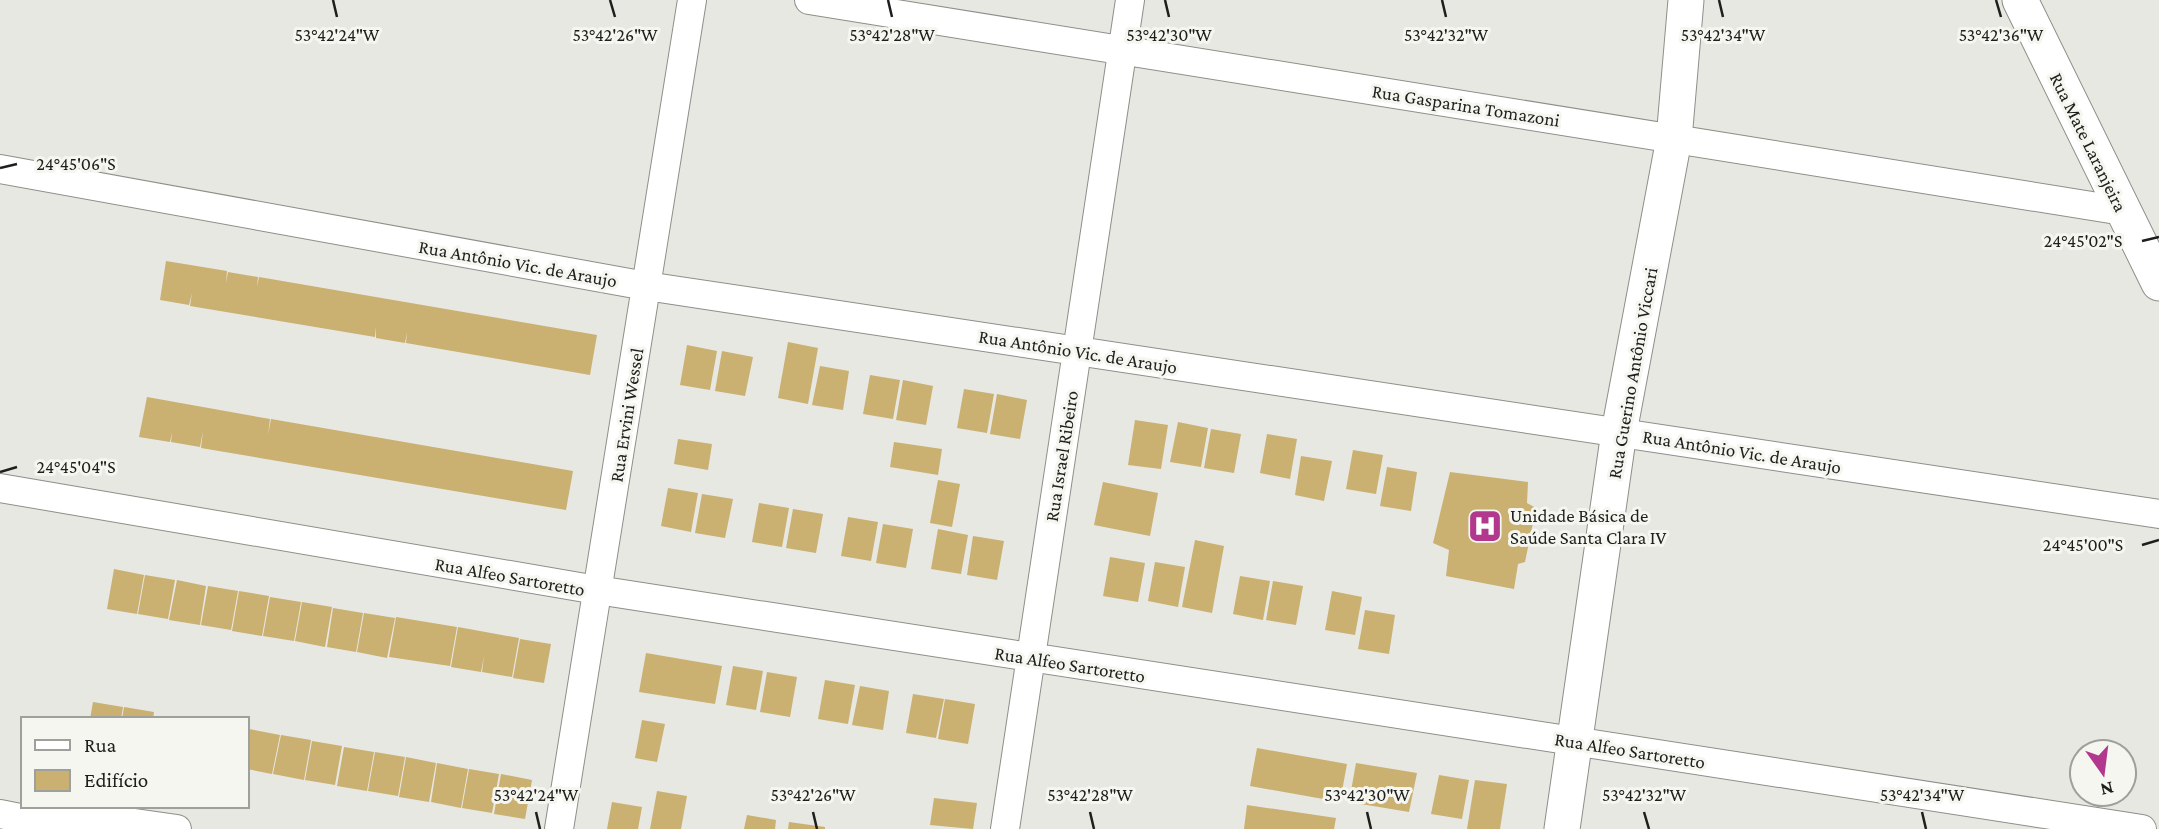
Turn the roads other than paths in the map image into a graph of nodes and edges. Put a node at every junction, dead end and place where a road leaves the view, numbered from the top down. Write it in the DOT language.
graph roads {
  1 [pos="692,0"];
  2 [pos="809,0"];
  3 [pos="1130,0"];
  4 [pos="1686,0"];
  5 [pos="2020,0"];
  6 [pos="1122,50"];
  7 [pos="1674,139"];
  8 [pos="0,169"];
  9 [pos="2123,211"];
  10 [pos="2159,283"];
  11 [pos="646,286"];
  12 [pos="1077,351"];
  13 [pos="1619,432"];
  14 [pos="0,488"];
  15 [pos="2159,514"];
  16 [pos="597,590"];
  17 [pos="1031,658"];
  18 [pos="1576,742"];
  19 [pos="0,814"];
  20 [pos="49,826"];
  21 [pos="177,829"];
  22 [pos="559,829"];
  23 [pos="1005,829"];
  24 [pos="1562,829"];
  25 [pos="2142,829"];
  1 -- 11 [label="street, Rua Ervini Wessel"];
  2 -- 6 [label="street, Rua Gasparina Tomazoni"];
  3 -- 6 [label="street, Rua Israel Ribeiro"];
  4 -- 7 [label="street, Rua Guerino Antônio Viccari"];
  5 -- 9 [label="street, Rua Mate Laranjeira"];
  6 -- 7 [label="street, Rua Gasparina Tomazoni"];
  6 -- 12 [label="street, Rua Israel Ribeiro"];
  7 -- 9 [label="street, Rua Gasparina Tomazoni"];
  7 -- 13 [label="street, Rua Guerino Antônio Viccari"];
  8 -- 11 [label="street, Rua Antônio Vic. de Araujo"];
  9 -- 10 [label="street, Rua Mate Laranjeira"];
  11 -- 12 [label="street, Rua Antônio Vic. de Araujo"];
  11 -- 16 [label="street, Rua Ervini Wessel"];
  12 -- 13 [label="street, Rua Antônio Vic. de Araujo"];
  12 -- 17 [label="street, Rua Israel Ribeiro"];
  13 -- 15 [label="street, Rua Antônio Vic. de Araujo"];
  13 -- 18 [label="street, Rua Guerino Antônio Viccari"];
  14 -- 16 [label="street, Rua Alfeo Sartoretto"];
  16 -- 17 [label="street, Rua Alfeo Sartoretto"];
  16 -- 22 [label="street, Rua Ervini Wessel"];
  17 -- 18 [label="street, Rua Alfeo Sartoretto"];
  17 -- 23 [label="street, Rua Israel Ribeiro"];
  18 -- 24 [label="street, Rua Guerino Antônio Viccari"];
  18 -- 25 [label="street, Rua Alfeo Sartoretto"];
  19 -- 20 [label="street"];
  20 -- 21 [label="street"];
}
